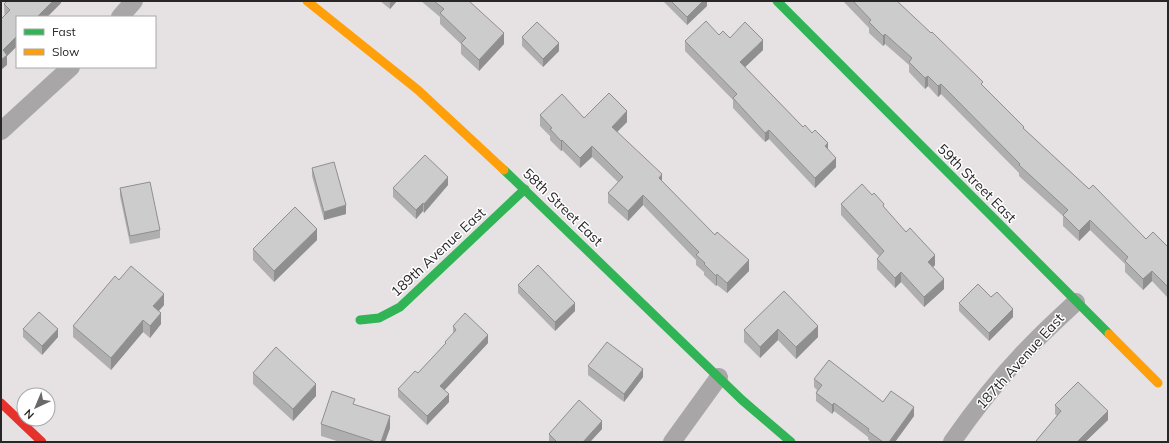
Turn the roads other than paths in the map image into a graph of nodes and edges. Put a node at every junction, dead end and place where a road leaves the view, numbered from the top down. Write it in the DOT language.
graph roads {
  1 [pos="134,1"];
  2 [pos="308,1"];
  3 [pos="777,1"];
  4 [pos="121,16"];
  5 [pos="70,68"];
  6 [pos="1,131"];
  7 [pos="525,189"];
  8 [pos="1076,302"];
  9 [pos="360,320"];
  10 [pos="719,377"];
  11 [pos="1158,383"];
  12 [pos="1,403"];
  13 [pos="42,442"];
  14 [pos="672,442"];
  15 [pos="791,442"];
  16 [pos="952,442"];
  1 -- 4 [label="street"];
  2 -- 7 [label="street, 58th Street East"];
  3 -- 8 [label="street, 59th Street East"];
  5 -- 6 [label="street"];
  7 -- 9 [label="street, 189th Avenue East"];
  7 -- 10 [label="street, 58th Street East"];
  8 -- 11 [label="street, 59th Street East"];
  8 -- 16 [label="street, 187th Avenue East"];
  10 -- 14 [label="street"];
  10 -- 15 [label="street, 58th Street East"];
  12 -- 13 [label="street"];
}
